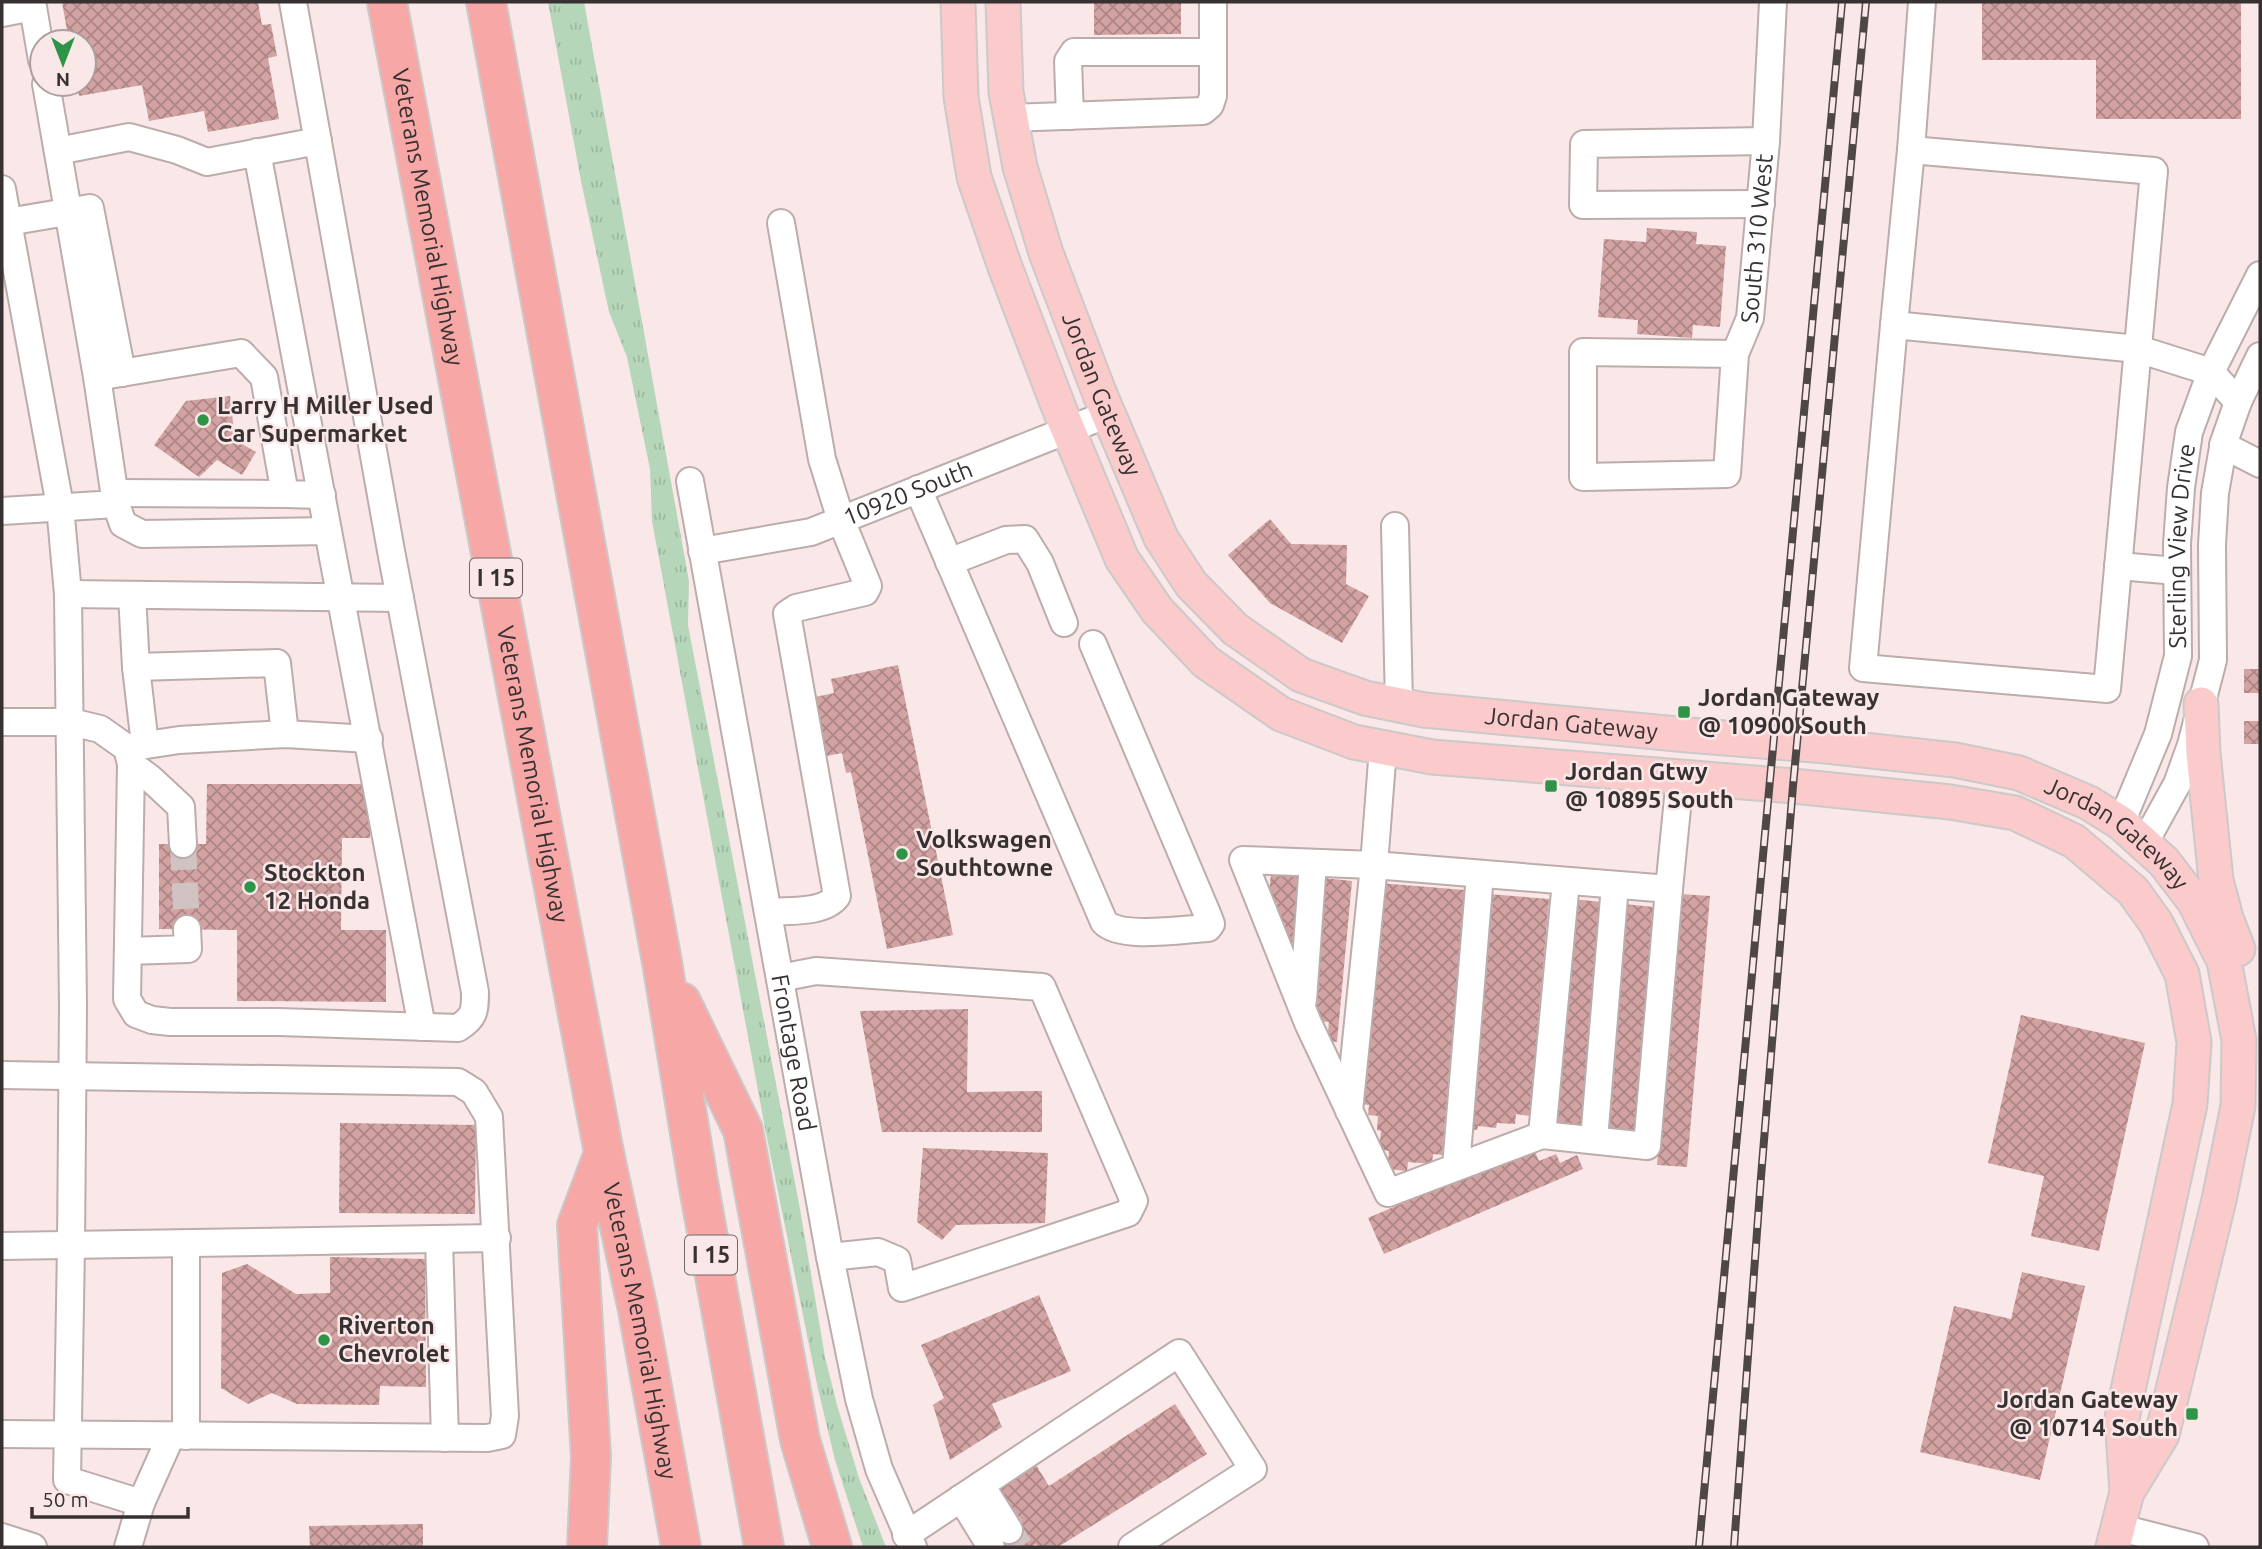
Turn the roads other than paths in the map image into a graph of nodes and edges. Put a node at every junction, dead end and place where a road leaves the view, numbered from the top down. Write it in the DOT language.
graph roads {
  1 [pos="293,2"];
  2 [pos="387,2"];
  3 [pos="486,2"];
  4 [pos="958,2"];
  5 [pos="1003,2"];
  6 [pos="1213,2"];
  7 [pos="1773,2"];
  8 [pos="1922,2"];
  9 [pos="34,4"];
  10 [pos="2,13"];
  11 [pos="37,28"];
  12 [pos="1213,52"];
  13 [pos="49,98"];
  14 [pos="1070,116"];
  15 [pos="1011,118"];
  16 [pos="318,141"];
  17 [pos="1766,141"];
  18 [pos="58,150"];
  19 [pos="1911,150"];
  20 [pos="257,152"];
  21 [pos="2,189"];
  22 [pos="1761,204"];
  23 [pos="68,212"];
  24 [pos="4,222"];
  25 [pos="781,223"];
  26 [pos="2260,275"];
  27 [pos="1894,325"];
  28 [pos="2138,349"];
  29 [pos="1735,354"];
  30 [pos="2260,356"];
  31 [pos="2211,372"];
  32 [pos="109,375"];
  33 [pos="2238,402"];
  34 [pos="1108,414"];
  35 [pos="1068,430"];
  36 [pos="2223,445"];
  37 [pos="2260,464"];
  38 [pos="690,481"];
  39 [pos="918,489"];
  40 [pos="285,494"];
  41 [pos="323,495"];
  42 [pos="115,498"];
  43 [pos="60,506"];
  44 [pos="2,511"];
  45 [pos="841,520"];
  46 [pos="1395,526"];
  47 [pos="328,531"];
  48 [pos="702,551"];
  49 [pos="949,562"];
  50 [pos="2118,566"];
  51 [pos="2177,571"];
  52 [pos="68,594"];
  53 [pos="132,594"];
  54 [pos="342,597"];
  55 [pos="400,598"];
  56 [pos="1064,623"];
  57 [pos="1093,644"];
  58 [pos="136,667"];
  59 [pos="2202,704"];
  60 [pos="1399,705"];
  61 [pos="2,722"];
  62 [pos="71,722"];
  63 [pos="285,734"];
  64 [pos="369,739"];
  65 [pos="1382,748"];
  66 [pos="134,752"];
  67 [pos="1680,778"];
  68 [pos="1966,804"];
  69 [pos="2131,837"];
  70 [pos="183,844"];
  71 [pos="1313,863"];
  72 [pos="1374,865"];
  73 [pos="1480,874"];
  74 [pos="1566,881"];
  75 [pos="1615,885"];
  76 [pos="1669,889"];
  77 [pos="768,912"];
  78 [pos="187,929"];
  79 [pos="128,951"];
  80 [pos="662,962"];
  81 [pos="780,978"];
  82 [pos="1302,1009"];
  83 [pos="422,1027"];
  84 [pos="2,1075"];
  85 [pos="72,1076"];
  86 [pos="2190,1104"];
  87 [pos="1349,1111"];
  88 [pos="1542,1135"];
  89 [pos="1594,1140"];
  90 [pos="604,1153"];
  91 [pos="1456,1167"];
  92 [pos="2225,1171"];
  93 [pos="496,1238"];
  94 [pos="439,1240"];
  95 [pos="186,1244"];
  96 [pos="2,1246"];
  97 [pos="71,1246"];
  98 [pos="830,1257"];
  99 [pos="2,1434"];
  100 [pos="67,1436"];
  101 [pos="178,1436"];
  102 [pos="445,1438"];
  103 [pos="591,1457"];
  104 [pos="971,1492"];
  105 [pos="2127,1492"];
  106 [pos="141,1503"];
  107 [pos="2,1537"];
  108 [pos="2115,1537"];
  109 [pos="1000,1539"];
  110 [pos="909,1541"];
  111 [pos="33,1547"];
  112 [pos="128,1547"];
  113 [pos="587,1547"];
  114 [pos="608,1547"];
  115 [pos="681,1547"];
  116 [pos="764,1547"];
  117 [pos="832,1547"];
  118 [pos="1132,1547"];
  119 [pos="2195,1547"];
  1 -- 16 [label="street"];
  2 -- 90 [label="highway, Veterans Memorial Highway / I 15"];
  3 -- 80 [label="highway, I 15"];
  4 -- 35 [label="main road, Jordan Gateway"];
  5 -- 15 [label="main road, Jordan Gateway"];
  6 -- 12 [label="street"];
  7 -- 17 [label="street, South 310 West"];
  8 -- 19 [label="street"];
  9 -- 10 [label="street"];
  9 -- 11 [label="street"];
  12 -- 14 [label="street"];
  12 -- 14 [label="street"];
  13 -- 18 [label="street"];
  14 -- 15 [label="street"];
  15 -- 34 [label="main road, Jordan Gateway"];
  16 -- 20 [label="street"];
  16 -- 55 [label="street"];
  17 -- 22 [label="street, South 310 West"];
  17 -- 22 [label="street"];
  18 -- 20 [label="street"];
  18 -- 23 [label="street"];
  19 -- 27 [label="street"];
  19 -- 28 [label="street"];
  20 -- 41 [label="street"];
  21 -- 24 [label="street"];
  22 -- 29 [label="street, South 310 West"];
  23 -- 24 [label="street"];
  23 -- 32 [label="street"];
  24 -- 43 [label="street"];
  25 -- 45 [label="street"];
  26 -- 31 [label="street, Sterling View Drive"];
  27 -- 28 [label="street"];
  27 -- 50 [label="street"];
  28 -- 31 [label="street"];
  28 -- 50 [label="street"];
  29 -- 29 [label="street, South 310 West"];
  30 -- 33 [label="street, Sterling View Drive"];
  31 -- 33 [label="street"];
  31 -- 51 [label="street, Sterling View Drive"];
  32 -- 40 [label="street"];
  32 -- 42 [label="street"];
  33 -- 36 [label="street, Sterling View Drive"];
  34 -- 35 [label="street, 10920 South"];
  34 -- 60 [label="main road, Jordan Gateway"];
  35 -- 39 [label="street, 10920 South"];
  35 -- 65 [label="main road, Jordan Gateway"];
  36 -- 37 [label="street"];
  36 -- 59 [label="street, Sterling View Drive"];
  38 -- 48 [label="street, Frontage Road"];
  39 -- 45 [label="street, 10920 South"];
  39 -- 49 [label="street"];
  40 -- 41 [label="street"];
  40 -- 42 [label="street"];
  41 -- 47 [label="street"];
  42 -- 43 [label="street"];
  42 -- 47 [label="street"];
  43 -- 44 [label="street"];
  43 -- 52 [label="street"];
  45 -- 48 [label="street, 10920 South"];
  45 -- 77 [label="street"];
  46 -- 60 [label="street"];
  47 -- 54 [label="street"];
  48 -- 77 [label="street, Frontage Road"];
  49 -- 56 [label="street"];
  49 -- 57 [label="street"];
  50 -- 51 [label="street"];
  51 -- 69 [label="street, Sterling View Drive"];
  52 -- 53 [label="street"];
  52 -- 62 [label="street"];
  53 -- 54 [label="street"];
  53 -- 58 [label="street"];
  54 -- 55 [label="street"];
  54 -- 64 [label="street"];
  55 -- 83 [label="street"];
  58 -- 63 [label="street"];
  58 -- 66 [label="street"];
  59 -- 69 [label="street, Sterling View Drive"];
  59 -- 92 [label="main road"];
  60 -- 69 [label="main road, Jordan Gateway"];
  61 -- 62 [label="street"];
  62 -- 66 [label="street"];
  62 -- 85 [label="street"];
  63 -- 64 [label="street"];
  63 -- 66 [label="street"];
  64 -- 83 [label="street"];
  65 -- 67 [label="main road, Jordan Gateway"];
  65 -- 72 [label="street"];
  66 -- 70 [label="street"];
  66 -- 79 [label="street"];
  67 -- 68 [label="main road, Jordan Gateway"];
  67 -- 76 [label="street"];
  68 -- 69 [label="main road"];
  68 -- 86 [label="main road, Jordan Gateway"];
  69 -- 86 [label="main road"];
  69 -- 92 [label="main road, Jordan Gateway"];
  71 -- 72 [label="street"];
  71 -- 82 [label="street"];
  71 -- 82 [label="street"];
  72 -- 73 [label="street"];
  72 -- 87 [label="street"];
  73 -- 74 [label="street"];
  73 -- 91 [label="street"];
  74 -- 75 [label="street"];
  74 -- 88 [label="street"];
  75 -- 76 [label="street"];
  75 -- 89 [label="street"];
  76 -- 89 [label="street"];
  77 -- 81 [label="street, Frontage Road"];
  78 -- 79 [label="street"];
  79 -- 83 [label="street"];
  80 -- 116 [label="highway, I 15"];
  80 -- 117 [label="highway"];
  81 -- 98 [label="street, Frontage Road"];
  81 -- 98 [label="street"];
  82 -- 87 [label="street"];
  84 -- 85 [label="street"];
  85 -- 93 [label="street"];
  85 -- 97 [label="street"];
  86 -- 105 [label="main road, Jordan Gateway"];
  87 -- 91 [label="street"];
  88 -- 89 [label="street"];
  88 -- 91 [label="street"];
  90 -- 103 [label="highway"];
  90 -- 115 [label="highway, Veterans Memorial Highway / I 15"];
  92 -- 105 [label="main road, Jordan Gateway"];
  93 -- 94 [label="street"];
  93 -- 102 [label="street"];
  94 -- 95 [label="street"];
  94 -- 102 [label="street"];
  95 -- 97 [label="street"];
  95 -- 101 [label="street"];
  96 -- 97 [label="street"];
  97 -- 100 [label="street"];
  98 -- 110 [label="street, Frontage Road"];
  99 -- 100 [label="street"];
  100 -- 101 [label="street"];
  100 -- 106 [label="street"];
  101 -- 102 [label="street"];
  101 -- 106 [label="street"];
  103 -- 113 [label="highway"];
  103 -- 114 [label="highway"];
  104 -- 109 [label="street"];
  104 -- 110 [label="street"];
  104 -- 118 [label="street"];
  105 -- 108 [label="main road, Jordan Gateway"];
  106 -- 112 [label="street"];
  107 -- 111 [label="street"];
  108 -- 119 [label="street"];
}
